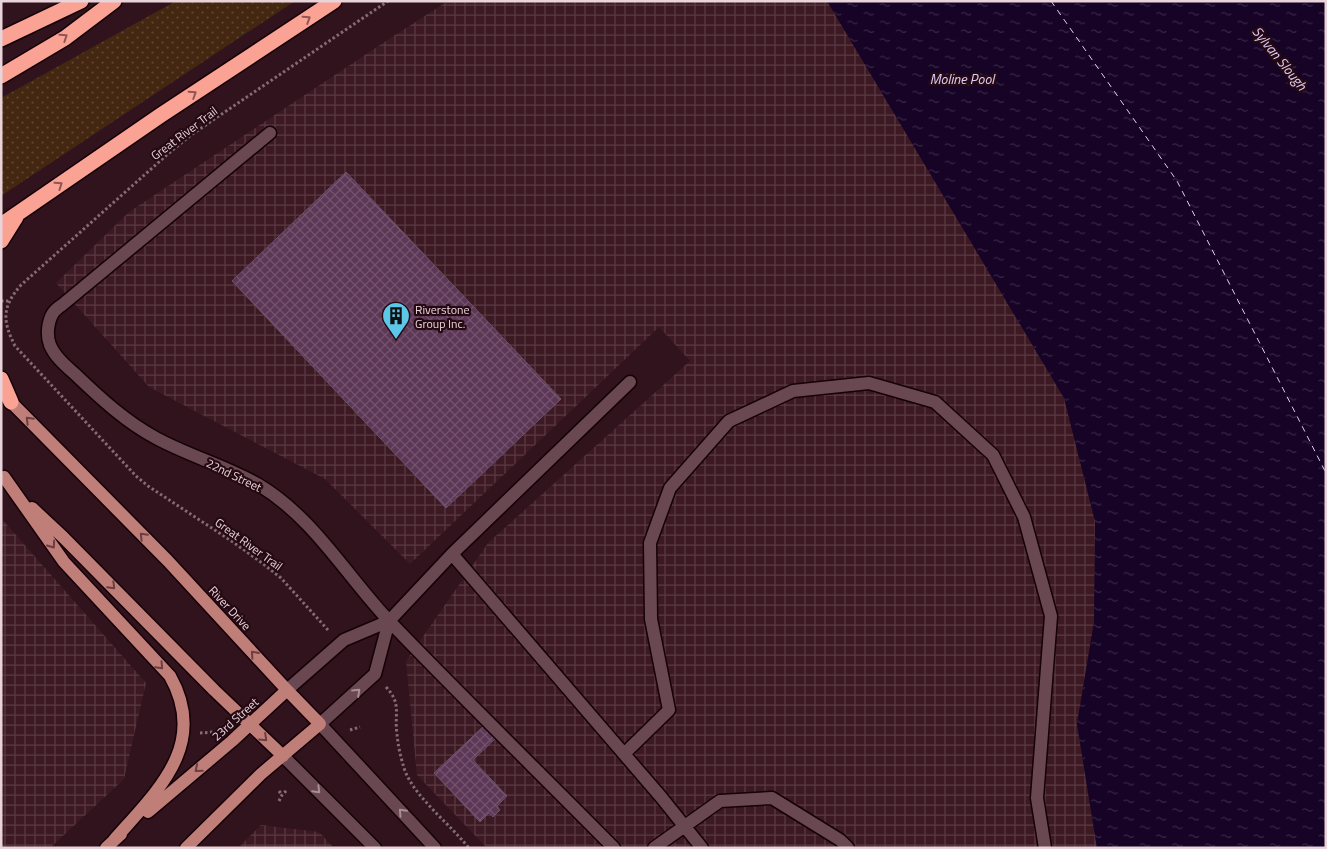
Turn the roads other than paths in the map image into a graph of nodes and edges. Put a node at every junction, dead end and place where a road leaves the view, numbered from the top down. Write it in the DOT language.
graph roads {
  1 [pos="81,1"];
  2 [pos="114,1"];
  3 [pos="334,1"];
  4 [pos="2,39"];
  5 [pos="1,76"];
  6 [pos="270,134"];
  7 [pos="19,213"];
  8 [pos="1,225"];
  9 [pos="1,241"];
  10 [pos="1,378"];
  11 [pos="630,382"];
  12 [pos="6,397"];
  13 [pos="2,476"];
  14 [pos="452,554"];
  15 [pos="389,621"];
  16 [pos="287,690"];
  17 [pos="320,724"];
  18 [pos="250,725"];
  19 [pos="624,754"];
  20 [pos="283,756"];
  21 [pos="685,826"];
  22 [pos="110,844"];
  23 [pos="186,848"];
  24 [pos="375,848"];
  25 [pos="435,848"];
  26 [pos="614,848"];
  27 [pos="654,848"];
  28 [pos="702,848"];
  29 [pos="848,848"];
  30 [pos="1045,848"];
  1 -- 4 [label="highway"];
  5 -- 2 [label="highway, one-way"];
  7 -- 3 [label="highway, one-way"];
  6 -- 15 [label="street, 22nd Street"];
  7 -- 8 [label="highway"];
  7 -- 9 [label="highway"];
  10 -- 12 [label="highway"];
  11 -- 14 [label="street, 23rd Street"];
  16 -- 12 [label="main road, River Drive, one-way"];
  13 -- 18 [label="main road, one-way"];
  13 -- 22 [label="main road, one-way"];
  14 -- 15 [label="street, 23rd Street"];
  14 -- 19 [label="street"];
  15 -- 16 [label="street, 23rd Street"];
  17 -- 15 [label="street, 23rd Street, one-way"];
  15 -- 26 [label="street, 22nd Street"];
  16 -- 17 [label="main road, River Drive"];
  16 -- 18 [label="main road, 23rd Street"];
  17 -- 20 [label="main road"];
  25 -- 17 [label="street, River Drive, one-way"];
  18 -- 20 [label="main road, one-way"];
  18 -- 22 [label="main road, 23rd Street, one-way"];
  19 -- 21 [label="street"];
  19 -- 30 [label="street"];
  20 -- 23 [label="main road"];
  20 -- 24 [label="street, one-way"];
  21 -- 27 [label="street"];
  21 -- 28 [label="street"];
  21 -- 29 [label="street"];
}
